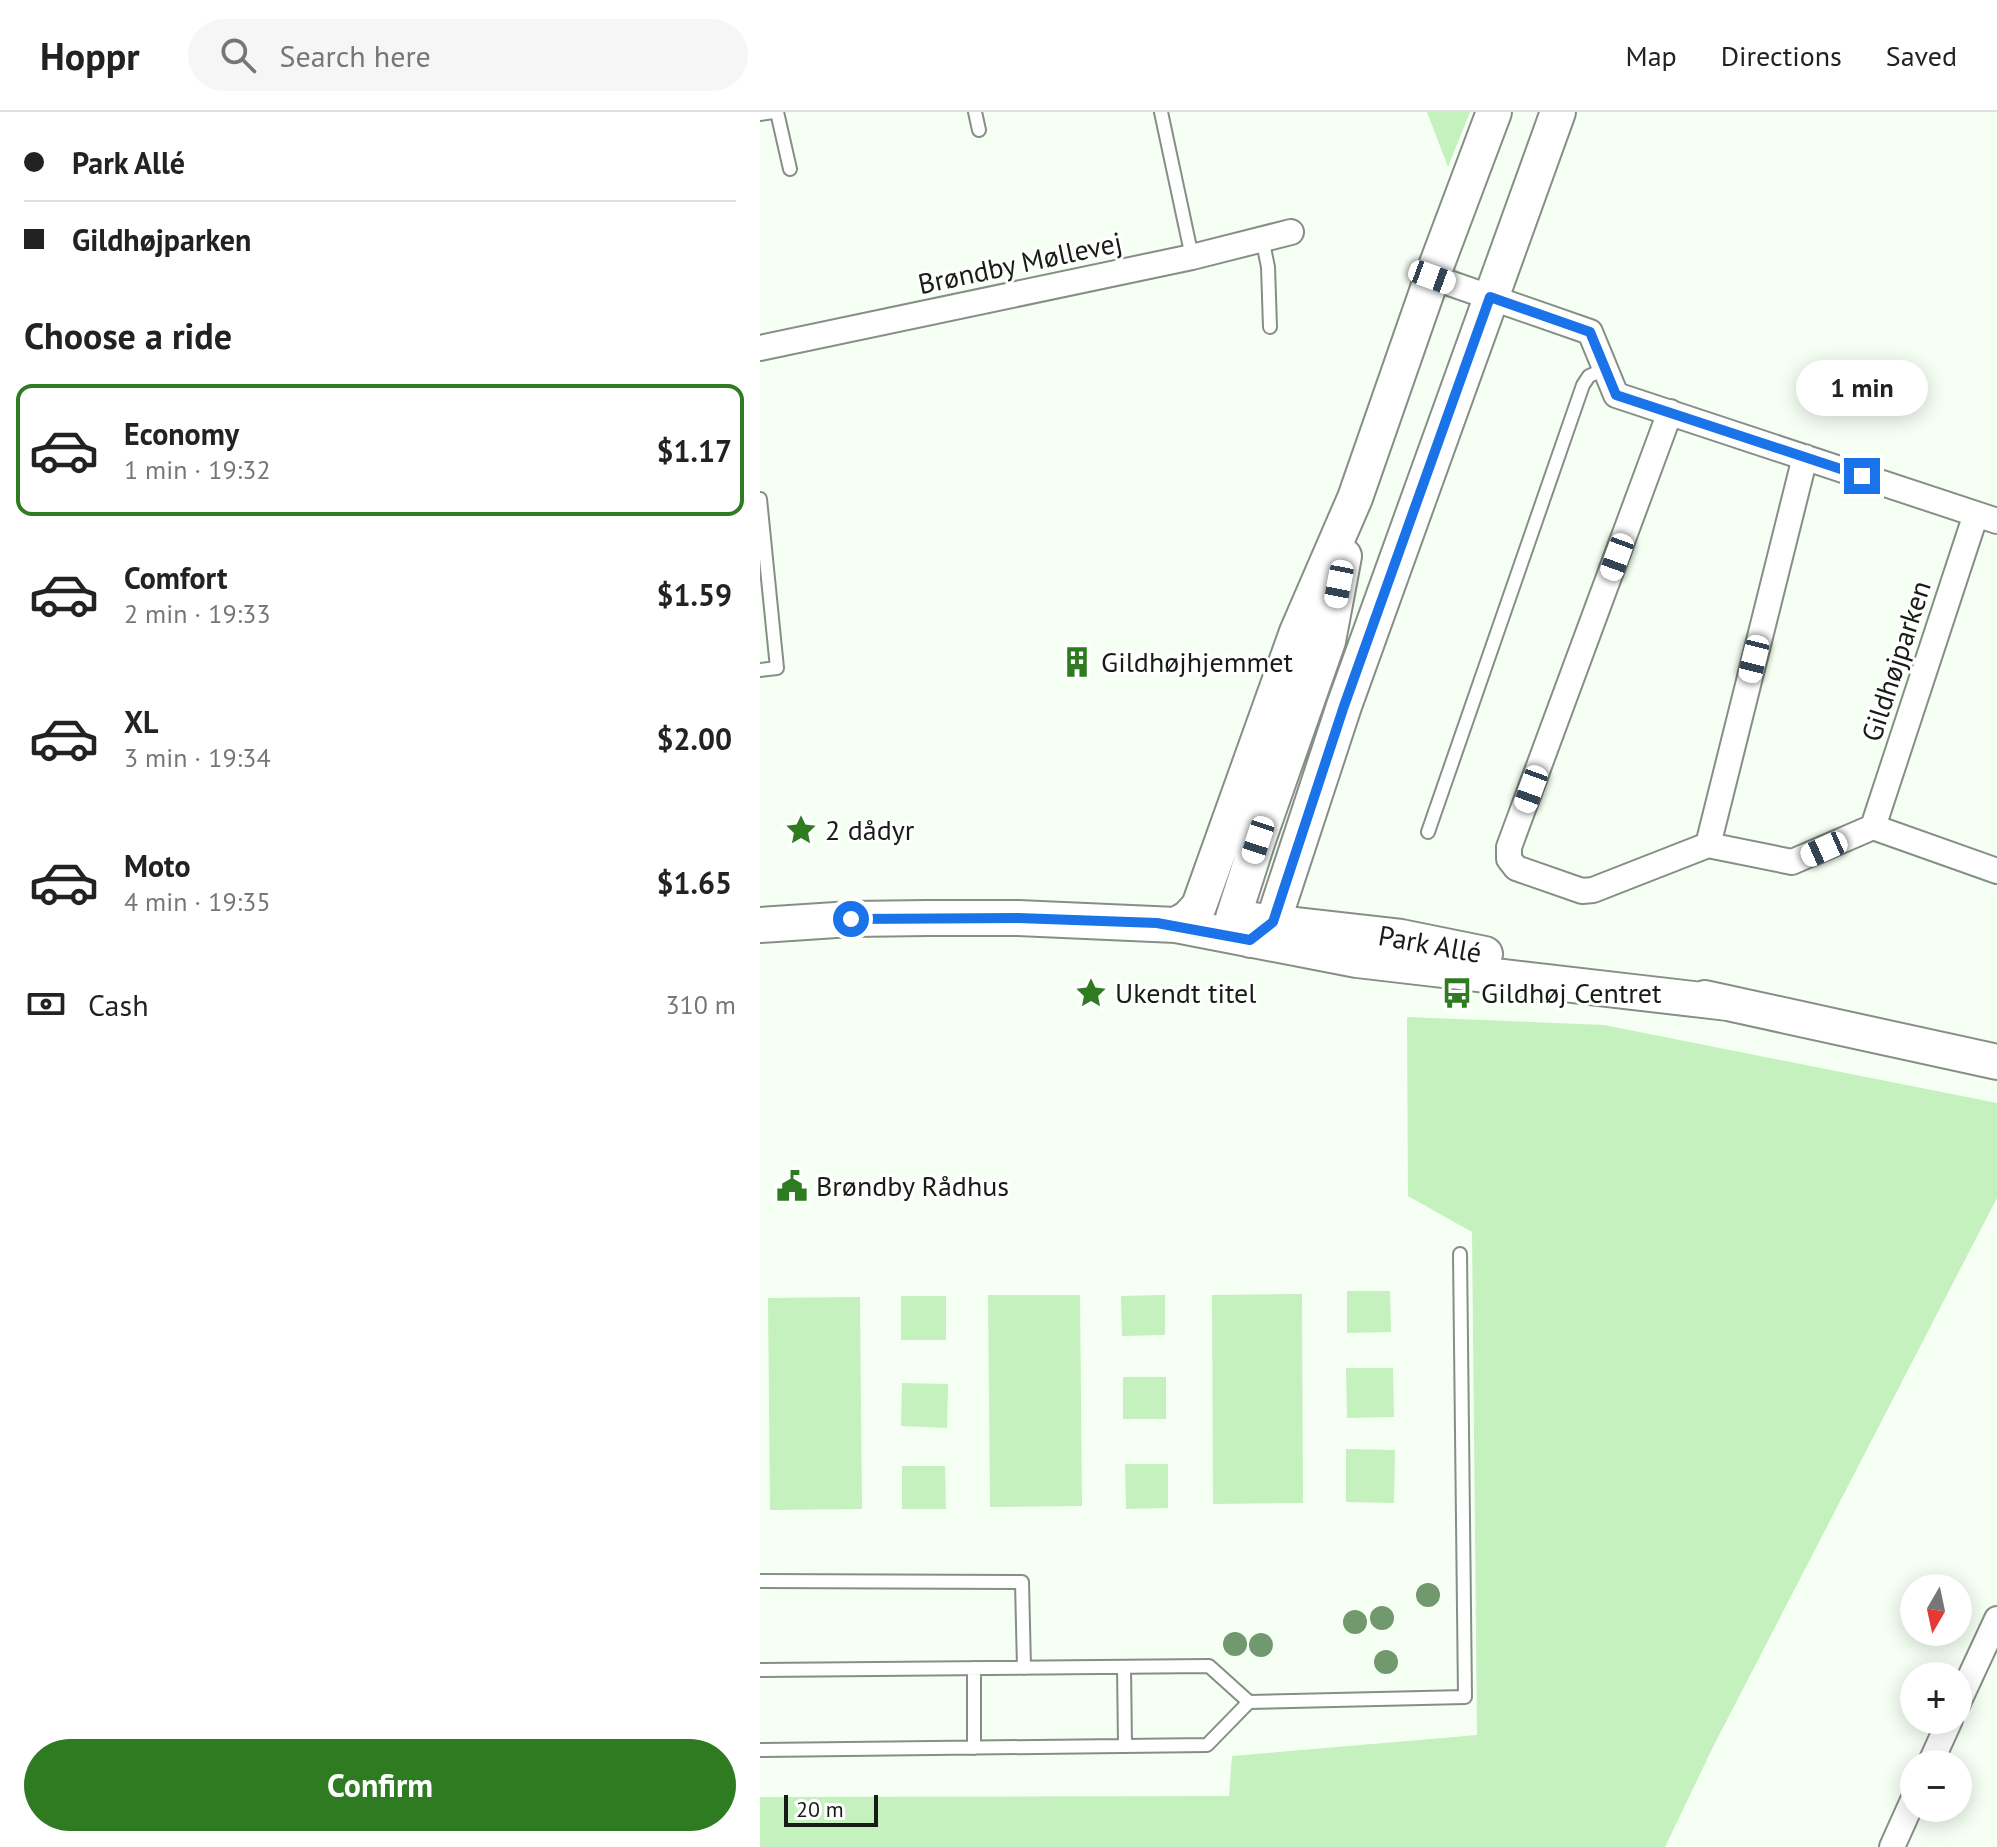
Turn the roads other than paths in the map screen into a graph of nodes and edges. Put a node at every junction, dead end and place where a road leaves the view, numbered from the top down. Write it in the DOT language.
graph roads {
  1 [pos="775,112"];
  2 [pos="975,112"];
  3 [pos="1161,112"];
  4 [pos="1494,112"];
  5 [pos="1558,112"];
  6 [pos="760,114"];
  7 [pos="979,130"];
  8 [pos="790,169"];
  9 [pos="1291,232"];
  10 [pos="1262,238"];
  11 [pos="1192,257"];
  12 [pos="1432,277"];
  13 [pos="1490,297"];
  14 [pos="1270,327"];
  15 [pos="760,348"];
  16 [pos="1605,369"];
  17 [pos="1670,412"];
  18 [pos="1805,457"];
  19 [pos="1355,498"];
  20 [pos="760,499"];
  21 [pos="1986,517"];
  22 [pos="760,670"];
  23 [pos="1873,827"];
  24 [pos="1428,832"];
  25 [pos="1708,845"];
  26 [pos="1997,871"];
  27 [pos="760,925"];
  28 [pos="1176,925"];
  29 [pos="1252,927"];
  30 [pos="1997,1062"];
  31 [pos="1460,1254"];
  32 [pos="760,1581"];
  33 [pos="1997,1619"];
  34 [pos="1124,1667"];
  35 [pos="974,1668"];
  36 [pos="1024,1668"];
  37 [pos="760,1670"];
  38 [pos="1972,1673"];
  39 [pos="1249,1702"];
  40 [pos="1125,1746"];
  41 [pos="974,1748"];
  42 [pos="760,1750"];
  43 [pos="1903,1822"];
  44 [pos="1892,1847"];
  1 -- 6 [label="lane"];
  1 -- 8 [label="lane"];
  2 -- 7 [label="lane"];
  3 -- 11 [label="lane"];
  4 -- 12 [label="street"];
  5 -- 13 [label="street"];
  9 -- 10 [label="street, Brøndby Møllevej"];
  10 -- 11 [label="street, Brøndby Møllevej"];
  10 -- 14 [label="lane"];
  11 -- 15 [label="street, Brøndby Møllevej"];
  12 -- 13 [label="street, Gildhøjparken"];
  12 -- 19 [label="street"];
  13 -- 16 [label="street, Gildhøjparken"];
  13 -- 29 [label="street"];
  16 -- 17 [label="street, Gildhøjparken"];
  16 -- 24 [label="lane"];
  17 -- 18 [label="street, Gildhøjparken"];
  17 -- 25 [label="street"];
  18 -- 21 [label="street, Gildhøjparken"];
  18 -- 25 [label="street"];
  19 -- 28 [label="street"];
  19 -- 29 [label="street"];
  20 -- 22 [label="lane"];
  21 -- 23 [label="street, Gildhøjparken"];
  23 -- 25 [label="street"];
  23 -- 26 [label="street"];
  27 -- 28 [label="street, Park Allé"];
  28 -- 29 [label="street, Park Allé"];
  29 -- 30 [label="street, Park Allé"];
  31 -- 39 [label="lane"];
  32 -- 36 [label="lane"];
  33 -- 38 [label="street"];
  34 -- 36 [label="lane"];
  34 -- 39 [label="lane"];
  34 -- 40 [label="lane"];
  35 -- 36 [label="lane"];
  35 -- 37 [label="lane"];
  35 -- 41 [label="lane"];
  39 -- 40 [label="lane"];
  40 -- 41 [label="lane"];
  41 -- 42 [label="lane"];
  43 -- 44 [label="street"];
}
